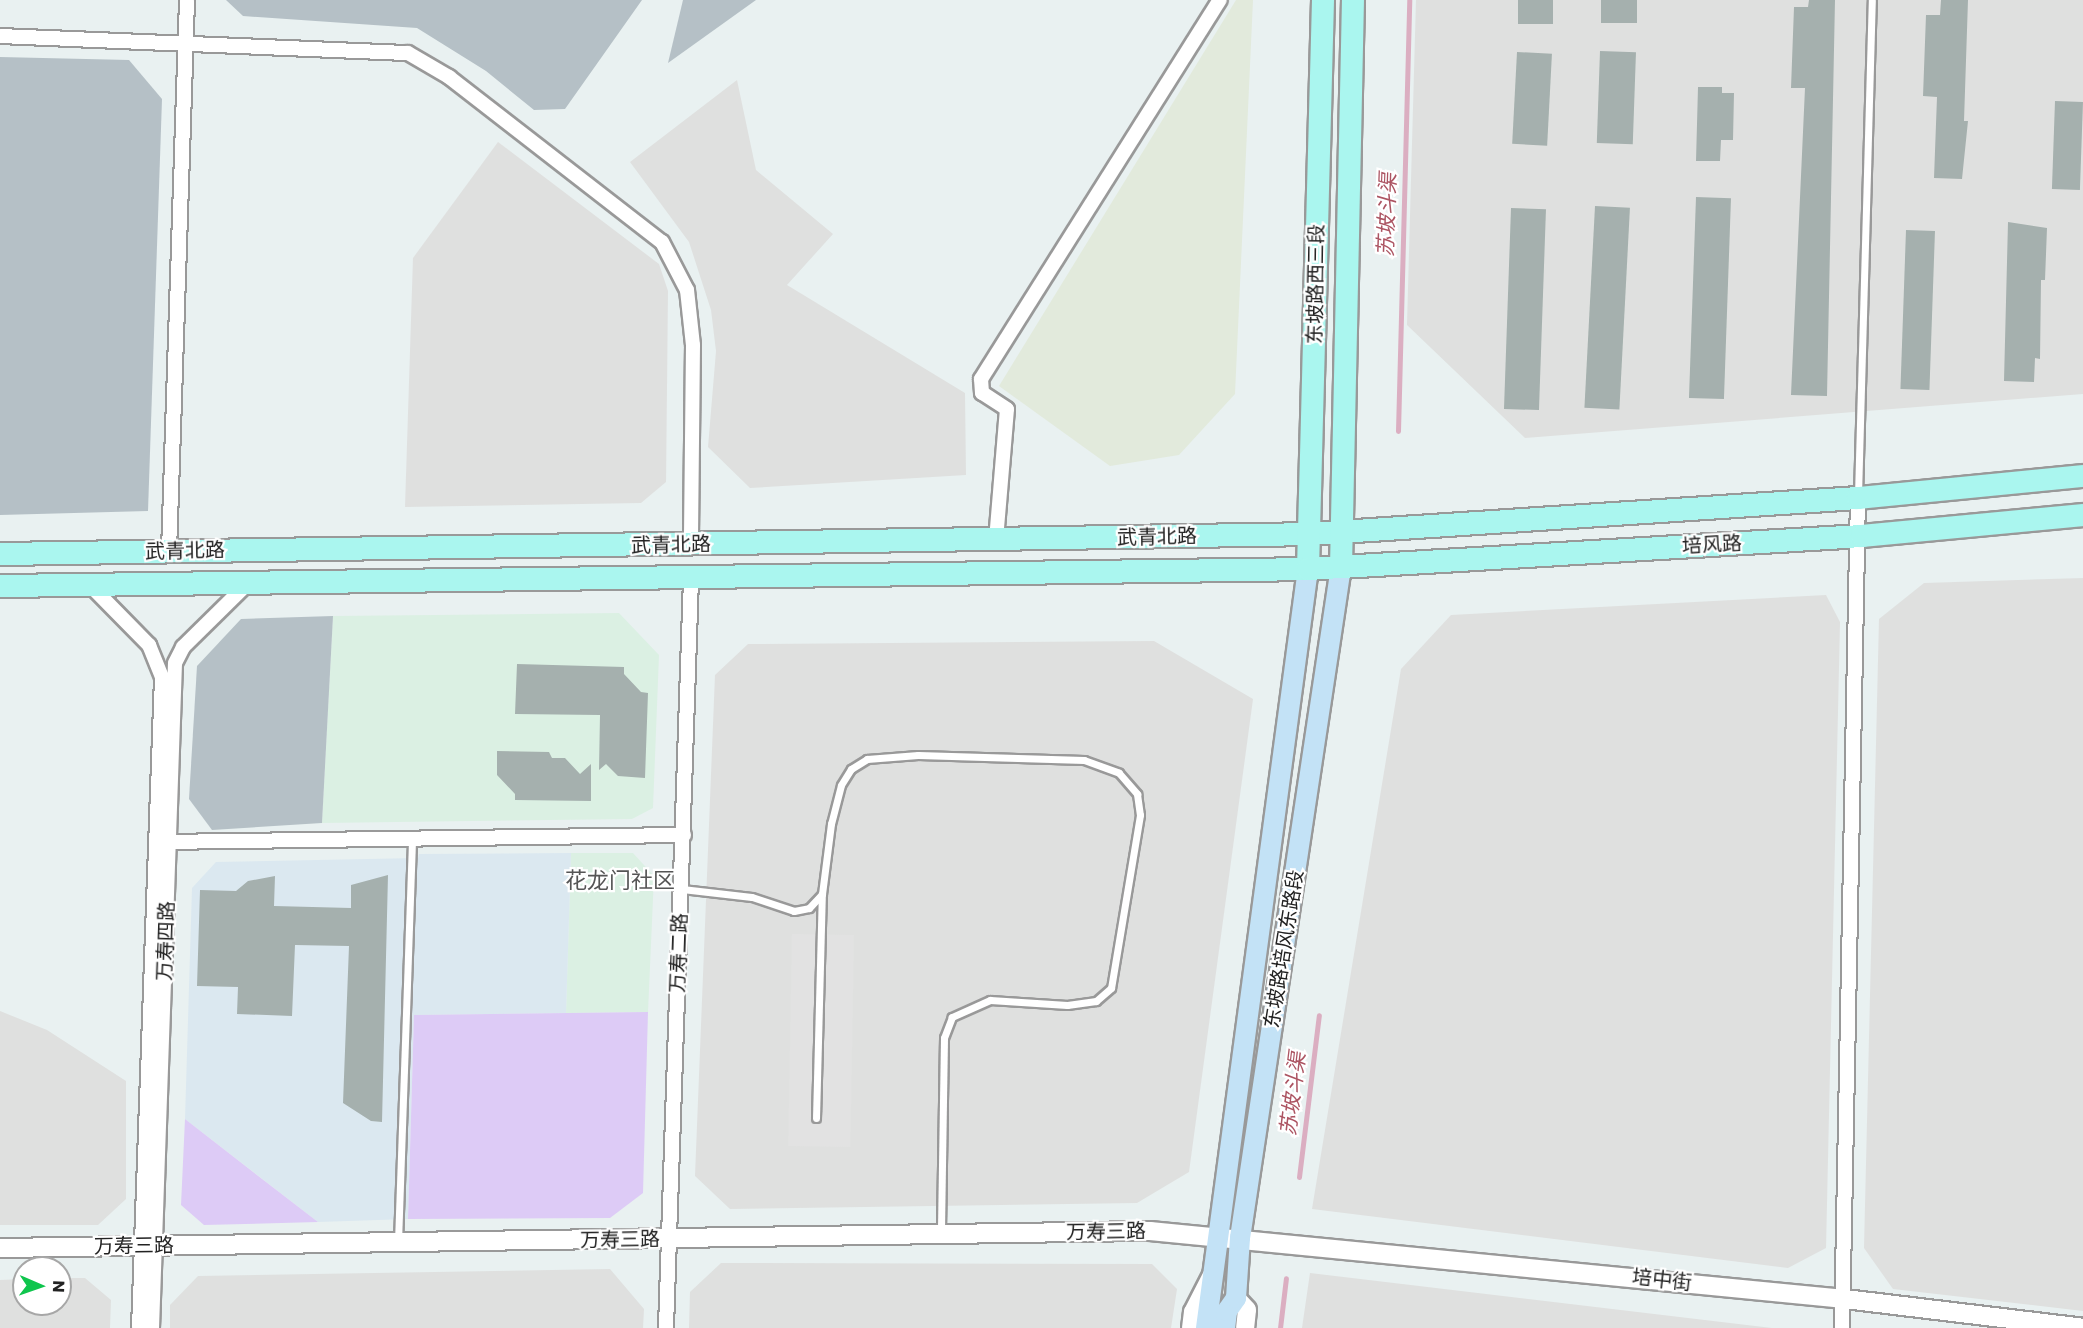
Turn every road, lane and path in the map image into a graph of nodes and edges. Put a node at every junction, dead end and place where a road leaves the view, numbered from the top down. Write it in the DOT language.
graph roads {
  1 [pos="187,0"];
  2 [pos="1220,0"];
  3 [pos="1323,0"];
  4 [pos="1353,0"];
  5 [pos="1872,0"];
  6 [pos="0,36"];
  7 [pos="186,44"];
  8 [pos="2083,477"];
  9 [pos="1858,498"];
  10 [pos="2083,515"];
  11 [pos="1342,533"];
  12 [pos="1310,534"];
  13 [pos="1857,536"];
  14 [pos="996,540"];
  15 [pos="691,545"];
  16 [pos="169,552"];
  17 [pos="0,554"];
  18 [pos="1341,567"];
  19 [pos="1308,569"];
  20 [pos="691,578"];
  21 [pos="89,584"];
  22 [pos="247,584"];
  23 [pos="0,586"];
  24 [pos="684,835"];
  25 [pos="412,837"];
  26 [pos="162,842"];
  27 [pos="681,889"];
  28 [pos="822,894"];
  29 [pos="816,1118"];
  30 [pos="941,1235"];
  31 [pos="1219,1236"];
  32 [pos="1240,1238"];
  33 [pos="668,1240"];
  34 [pos="398,1243"];
  35 [pos="148,1245"];
  36 [pos="0,1248"];
  37 [pos="1214,1271"];
  38 [pos="1236,1298"];
  39 [pos="1845,1299"];
  40 [pos="139,1328"];
  41 [pos="152,1328"];
  42 [pos="666,1328"];
  43 [pos="1191,1328"];
  44 [pos="1206,1328"];
  45 [pos="1225,1328"];
  46 [pos="1245,1328"];
  47 [pos="1842,1328"];
  48 [pos="2083,1328"];
  1 -- 7 [label="street"];
  2 -- 14 [label="street"];
  3 -- 12 [label="main road, 东坡路西三段"];
  4 -- 11 [label="main road, 东坡路西三段"];
  5 -- 9 [label="lane"];
  6 -- 7 [label="street"];
  7 -- 15 [label="street"];
  7 -- 16 [label="street"];
  8 -- 9 [label="main road, 培风路"];
  9 -- 11 [label="main road, 培风路"];
  9 -- 13 [label="street"];
  10 -- 13 [label="main road, 培风路"];
  11 -- 12 [label="main road, 武青北路"];
  11 -- 18 [label="main road, 东坡路西三段"];
  12 -- 14 [label="main road, 武青北路"];
  12 -- 19 [label="main road, 东坡路西三段"];
  13 -- 18 [label="main road, 培风路"];
  13 -- 39 [label="street"];
  14 -- 15 [label="main road, 武青北路"];
  15 -- 16 [label="main road, 武青北路"];
  16 -- 17 [label="main road, 武青北路"];
  18 -- 19 [label="main road, 武青北路"];
  18 -- 32 [label="main road, 东坡路培风东路段"];
  19 -- 20 [label="main road, 武青北路"];
  19 -- 31 [label="main road, 东坡路培风东路段"];
  20 -- 22 [label="main road, 武青北路"];
  20 -- 24 [label="street, 万寿二路"];
  21 -- 22 [label="main road, 武青北路"];
  21 -- 23 [label="main road, 武青北路"];
  21 -- 26 [label="street, 万寿四路"];
  22 -- 26 [label="street, 万寿四路"];
  24 -- 25 [label="street"];
  24 -- 27 [label="street, 万寿二路"];
  25 -- 26 [label="street"];
  25 -- 34 [label="lane"];
  26 -- 35 [label="street, 万寿四路"];
  27 -- 28 [label="lane"];
  27 -- 33 [label="street, 万寿二路"];
  28 -- 29 [label="lane"];
  28 -- 30 [label="lane"];
  30 -- 31 [label="street, 万寿三路"];
  30 -- 33 [label="street, 万寿三路"];
  31 -- 32 [label="street, 万寿三路"];
  31 -- 37 [label="main road, 东坡路培风东路段"];
  32 -- 38 [label="main road, 东坡路培风东路段"];
  32 -- 39 [label="street, 培中街"];
  33 -- 34 [label="street, 万寿三路"];
  33 -- 42 [label="street, 万寿二路"];
  34 -- 35 [label="street, 万寿三路"];
  35 -- 36 [label="street, 万寿三路"];
  35 -- 40 [label="street, 万寿四路"];
  35 -- 41 [label="street, 万寿四路"];
  37 -- 43 [label="street"];
  37 -- 44 [label="main road, 东坡路培风东路段"];
  38 -- 45 [label="main road, 东坡路培风东路段"];
  38 -- 46 [label="street"];
  39 -- 47 [label="street"];
  39 -- 48 [label="street, 培中街"];
}
